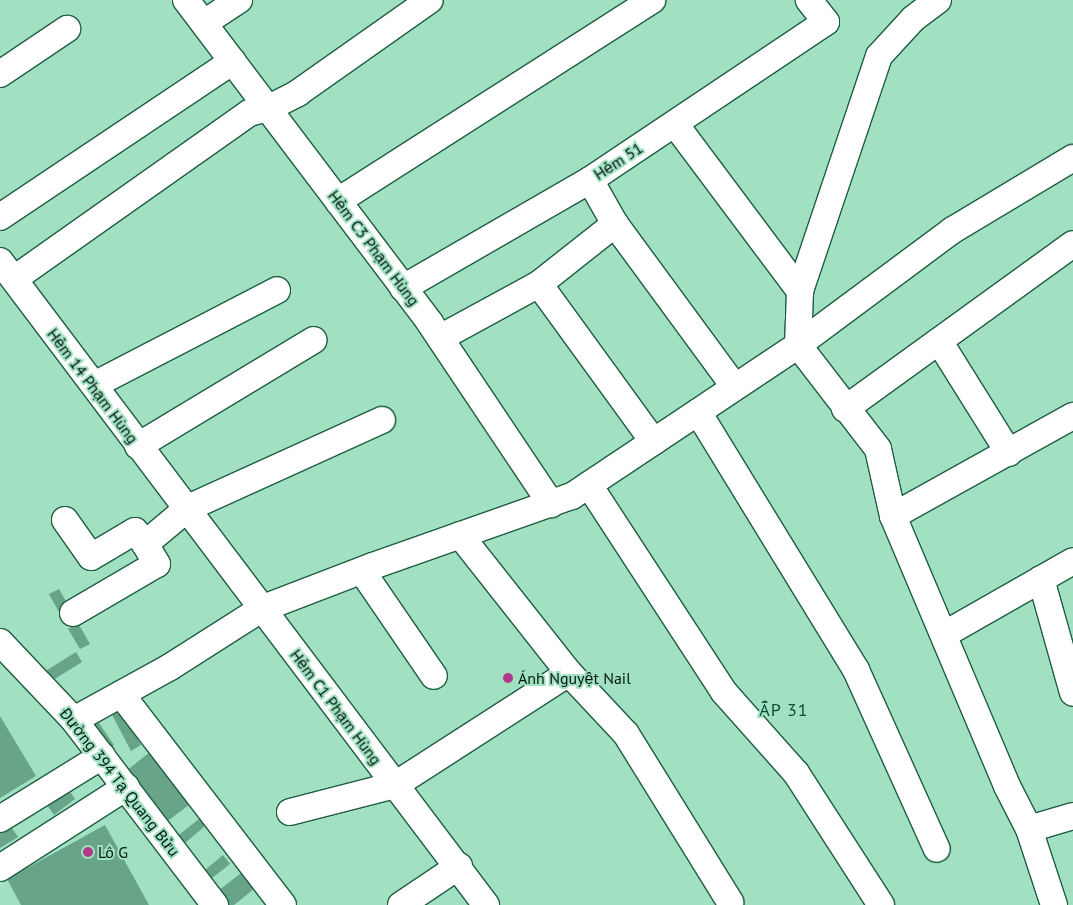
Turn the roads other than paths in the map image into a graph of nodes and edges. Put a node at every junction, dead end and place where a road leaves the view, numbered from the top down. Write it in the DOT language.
graph roads {
  1 [pos="186,0"];
  2 [pos="239,0"];
  3 [pos="430,0"];
  4 [pos="652,0"];
  5 [pos="809,0"];
  6 [pos="938,0"];
  7 [pos="204,23"];
  8 [pos="67,29"];
  9 [pos="233,61"];
  10 [pos="0,74"];
  11 [pos="270,108"];
  12 [pos="675,124"];
  13 [pos="1073,158"];
  14 [pos="590,180"];
  15 [pos="338,201"];
  16 [pos="0,217"];
  17 [pos="616,224"];
  18 [pos="1073,244"];
  19 [pos="7,270"];
  20 [pos="539,284"];
  21 [pos="403,288"];
  22 [pos="277,290"];
  23 [pos="800,291"];
  24 [pos="440,338"];
  25 [pos="314,340"];
  26 [pos="939,341"];
  27 [pos="798,345"];
  28 [pos="94,385"];
  29 [pos="734,386"];
  30 [pos="845,409"];
  31 [pos="698,412"];
  32 [pos="1073,416"];
  33 [pos="382,420"];
  34 [pos="654,442"];
  35 [pos="138,446"];
  36 [pos="1009,453"];
  37 [pos="589,485"];
  38 [pos="551,504"];
  39 [pos="188,508"];
  40 [pos="904,510"];
  41 [pos="66,520"];
  42 [pos="460,535"];
  43 [pos="145,544"];
  44 [pos="1073,561"];
  45 [pos="362,571"];
  46 [pos="1041,580"];
  47 [pos="262,610"];
  48 [pos="73,614"];
  49 [pos="945,634"];
  50 [pos="1,645"];
  51 [pos="569,673"];
  52 [pos="434,676"];
  53 [pos="1073,693"];
  54 [pos="121,694"];
  55 [pos="74,720"];
  56 [pos="102,756"];
  57 [pos="395,785"];
  58 [pos="126,787"];
  59 [pos="290,812"];
  60 [pos="1073,816"];
  61 [pos="0,820"];
  62 [pos="1029,829"];
  63 [pos="937,849"];
  64 [pos="459,866"];
  65 [pos="0,868"];
  66 [pos="730,902"];
  67 [pos="215,905"];
  68 [pos="283,905"];
  69 [pos="401,905"];
  70 [pos="486,905"];
  71 [pos="881,905"];
  72 [pos="1054,905"];
  1 -- 7 [label="street, Hẻm C3 Phạm Hùng"];
  2 -- 7 [label="street"];
  3 -- 11 [label="street"];
  4 -- 15 [label="street"];
  5 -- 12 [label="street, Hẻm 51"];
  6 -- 23 [label="street"];
  7 -- 9 [label="street, Hẻm C3 Phạm Hùng"];
  8 -- 10 [label="street"];
  9 -- 11 [label="street, Hẻm C3 Phạm Hùng"];
  9 -- 16 [label="street"];
  11 -- 15 [label="street, Hẻm C3 Phạm Hùng"];
  11 -- 19 [label="street"];
  12 -- 14 [label="street, Hẻm 51"];
  12 -- 23 [label="street"];
  13 -- 27 [label="street"];
  14 -- 17 [label="street"];
  14 -- 21 [label="street, Hẻm 51"];
  15 -- 21 [label="street, Hẻm C3 Phạm Hùng"];
  17 -- 20 [label="street"];
  17 -- 29 [label="street"];
  18 -- 26 [label="street"];
  19 -- 28 [label="street, Hẻm 14 Phạm Hùng"];
  20 -- 24 [label="street"];
  20 -- 34 [label="street"];
  21 -- 24 [label="street, Hẻm C3 Phạm Hùng"];
  22 -- 28 [label="street"];
  23 -- 27 [label="street"];
  24 -- 38 [label="street, Hẻm C3 Phạm Hùng"];
  25 -- 35 [label="street"];
  26 -- 30 [label="street"];
  26 -- 36 [label="street"];
  27 -- 29 [label="street"];
  27 -- 30 [label="street"];
  28 -- 35 [label="street, Hẻm 14 Phạm Hùng"];
  29 -- 31 [label="street"];
  30 -- 40 [label="street"];
  31 -- 34 [label="street"];
  31 -- 63 [label="street"];
  32 -- 36 [label="street"];
  33 -- 39 [label="street"];
  34 -- 37 [label="street"];
  35 -- 39 [label="street, Hẻm 14 Phạm Hùng"];
  36 -- 40 [label="street"];
  37 -- 38 [label="street"];
  37 -- 71 [label="street"];
  38 -- 42 [label="street"];
  39 -- 43 [label="street"];
  39 -- 47 [label="street, Hẻm C1 Phạm Hùng"];
  40 -- 49 [label="street"];
  41 -- 43 [label="street"];
  42 -- 45 [label="street"];
  42 -- 51 [label="street"];
  43 -- 48 [label="street"];
  44 -- 46 [label="street"];
  45 -- 47 [label="street"];
  45 -- 52 [label="street"];
  46 -- 49 [label="street"];
  46 -- 53 [label="street"];
  47 -- 54 [label="street"];
  47 -- 57 [label="street, Hẻm C1 Phạm Hùng"];
  49 -- 62 [label="street"];
  50 -- 55 [label="street, Đường 394 Tạ Quang Bửu"];
  51 -- 57 [label="street"];
  51 -- 66 [label="street"];
  54 -- 55 [label="street"];
  54 -- 68 [label="street"];
  55 -- 56 [label="street, Đường 394 Tạ Quang Bửu"];
  56 -- 58 [label="street, Đường 394 Tạ Quang Bửu"];
  56 -- 61 [label="street"];
  57 -- 59 [label="street"];
  57 -- 64 [label="street, Hẻm C1 Phạm Hùng"];
  58 -- 65 [label="street"];
  58 -- 67 [label="street, Đường 394 Tạ Quang Bửu"];
  60 -- 62 [label="street"];
  62 -- 72 [label="street"];
  64 -- 69 [label="street"];
  64 -- 70 [label="street, Hẻm C1 Phạm Hùng"];
}
